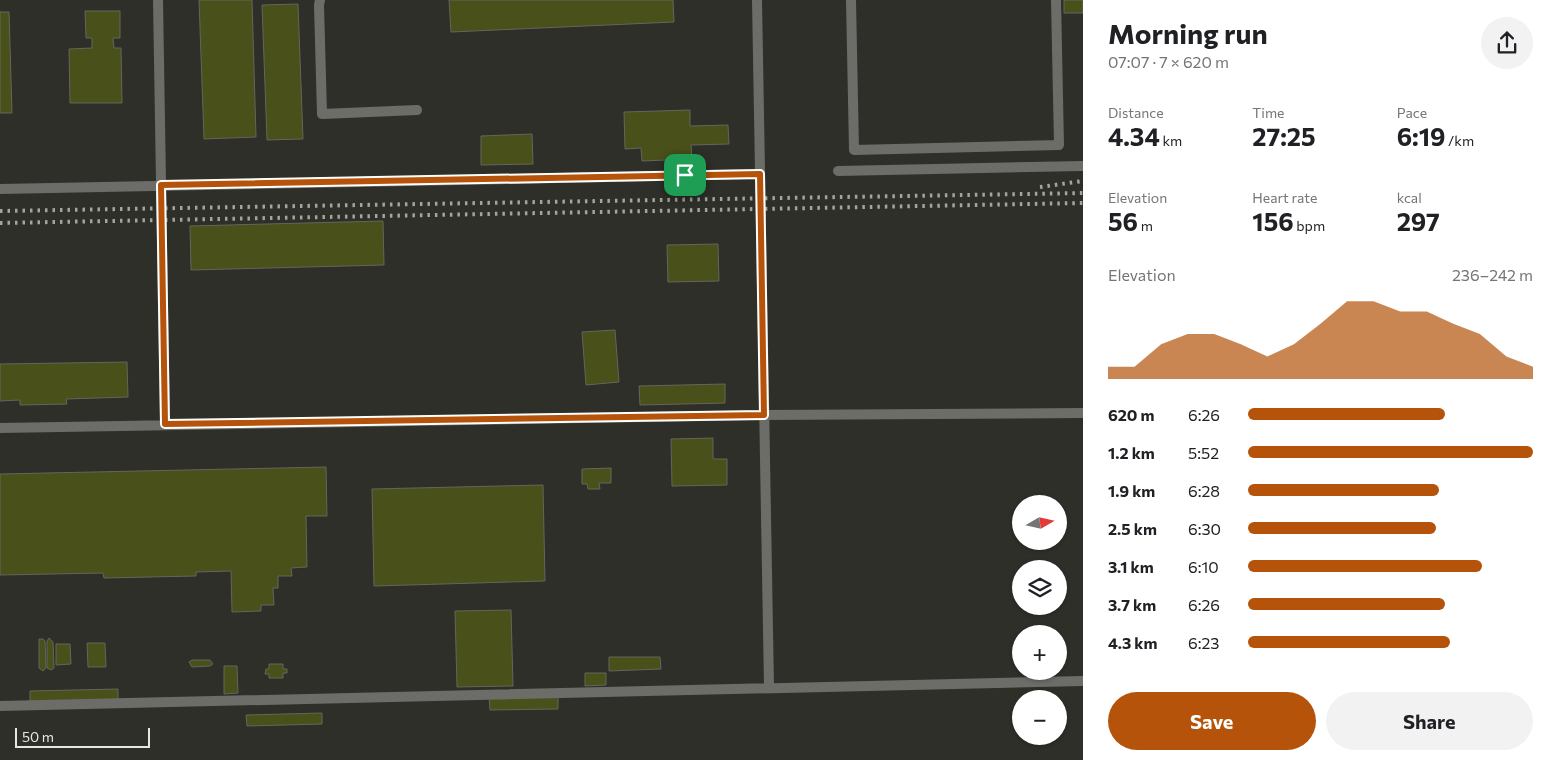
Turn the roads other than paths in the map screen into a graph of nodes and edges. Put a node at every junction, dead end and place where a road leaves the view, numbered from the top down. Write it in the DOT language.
graph roads {
  1 [pos="158,0"];
  2 [pos="320,0"];
  3 [pos="757,0"];
  4 [pos="851,0"];
  5 [pos="1056,0"];
  6 [pos="417,110"];
  7 [pos="1083,166"];
  8 [pos="838,171"];
  9 [pos="760,174"];
  10 [pos="161,185"];
  11 [pos="0,189"];
  12 [pos="1083,413"];
  13 [pos="764,415"];
  14 [pos="165,424"];
  15 [pos="0,428"];
  16 [pos="1083,681"];
  17 [pos="769,687"];
  18 [pos="0,706"];
  1 -- 10 [label="lane"];
  2 -- 6 [label="lane"];
  3 -- 9 [label="lane"];
  4 -- 5 [label="lane"];
  7 -- 8 [label="lane"];
  9 -- 10 [label="lane"];
  9 -- 13 [label="lane"];
  10 -- 11 [label="lane"];
  10 -- 14 [label="lane"];
  12 -- 13 [label="lane"];
  13 -- 14 [label="lane"];
  13 -- 17 [label="lane"];
  14 -- 15 [label="lane"];
  16 -- 17 [label="lane"];
  17 -- 18 [label="lane"];
}
